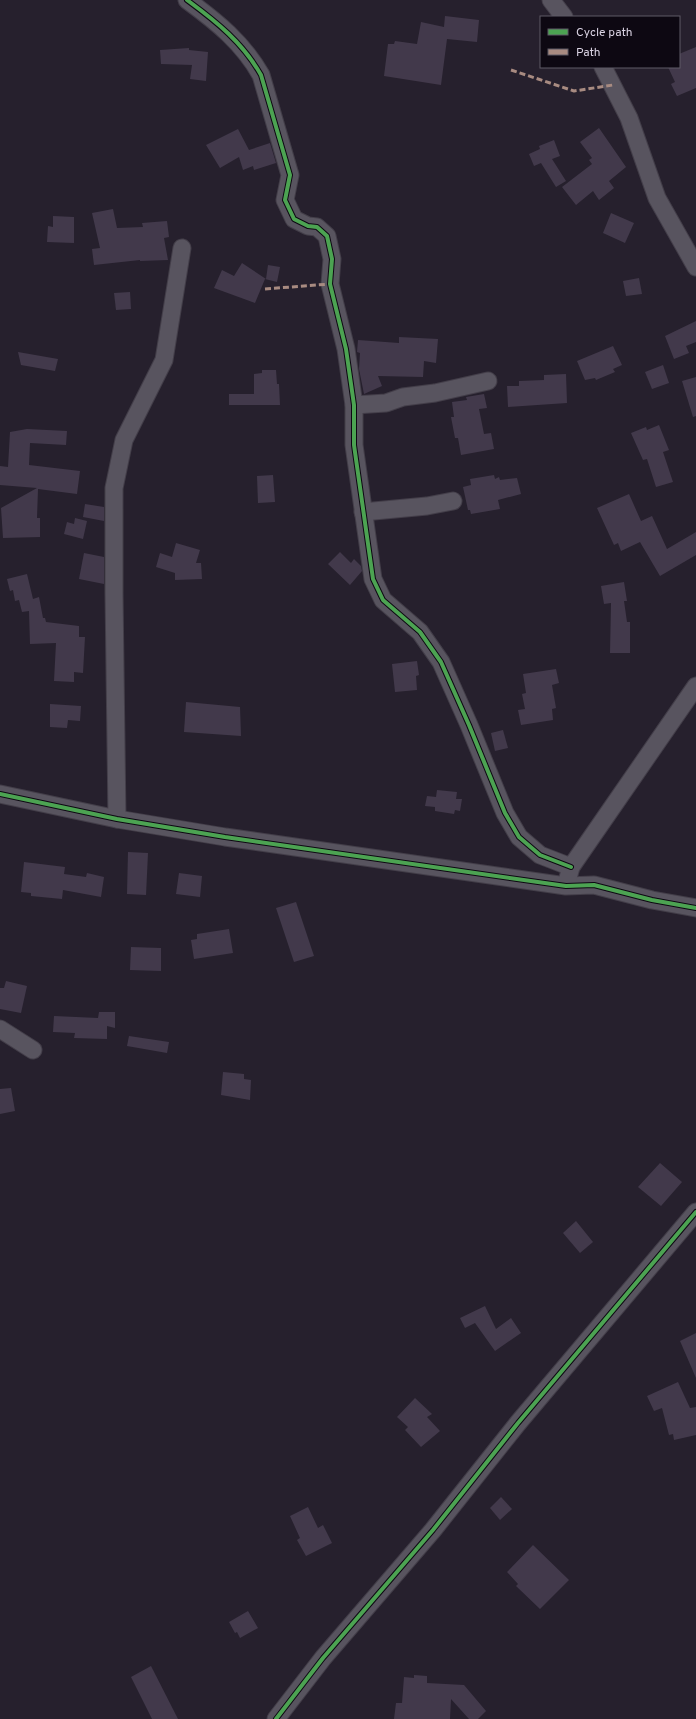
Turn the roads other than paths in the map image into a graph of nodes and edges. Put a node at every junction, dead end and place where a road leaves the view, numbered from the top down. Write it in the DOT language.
graph roads {
  1 [pos="187,0"];
  2 [pos="551,0"];
  3 [pos="563,16"];
  4 [pos="604,68"];
  5 [pos="182,248"];
  6 [pos="696,268"];
  7 [pos="488,381"];
  8 [pos="354,405"];
  9 [pos="453,501"];
  10 [pos="364,512"];
  11 [pos="696,686"];
  12 [pos="0,794"];
  13 [pos="117,819"];
  14 [pos="571,866"];
  15 [pos="566,886"];
  16 [pos="696,908"];
  17 [pos="0,1029"];
  18 [pos="33,1050"];
  19 [pos="696,1212"];
  20 [pos="276,1719"];
  1 -- 8 [label="street"];
  2 -- 3 [label="street"];
  4 -- 6 [label="street"];
  5 -- 13 [label="street"];
  7 -- 8 [label="street"];
  8 -- 10 [label="street"];
  9 -- 10 [label="street"];
  10 -- 14 [label="street"];
  11 -- 14 [label="street"];
  12 -- 13 [label="street"];
  13 -- 15 [label="street"];
  14 -- 15 [label="street"];
  15 -- 16 [label="street"];
  17 -- 18 [label="street"];
  19 -- 20 [label="street"];
}
